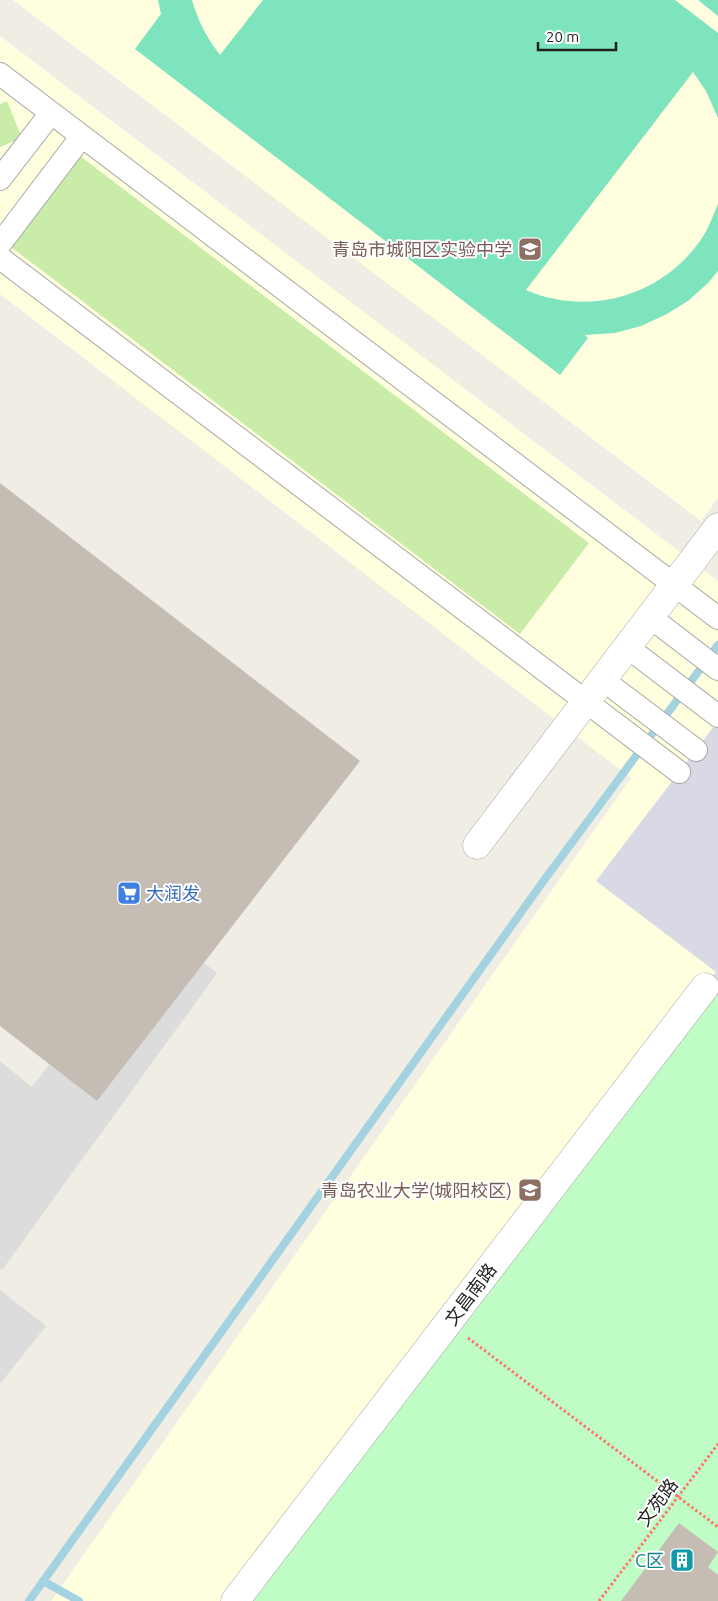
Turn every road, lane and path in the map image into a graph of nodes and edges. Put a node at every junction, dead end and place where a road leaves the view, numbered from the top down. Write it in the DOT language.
graph roads {
  1 [pos="0,74"];
  2 [pos="51,113"];
  3 [pos="82,136"];
  4 [pos="0,180"];
  5 [pos="0,244"];
  6 [pos="0,258"];
  7 [pos="718,528"];
  8 [pos="684,592"];
  9 [pos="718,618"];
  10 [pos="659,625"];
  11 [pos="637,655"];
  12 [pos="718,669"];
  13 [pos="612,687"];
  14 [pos="596,709"];
  15 [pos="718,716"];
  16 [pos="696,750"];
  17 [pos="679,772"];
  18 [pos="477,845"];
  19 [pos="705,987"];
  20 [pos="447,1323"];
  21 [pos="718,1444"];
  22 [pos="678,1497"];
  23 [pos="718,1527"];
  24 [pos="235,1601"];
  25 [pos="599,1601"];
  1 -- 2 [label="street"];
  2 -- 3 [label="street"];
  2 -- 4 [label="street"];
  3 -- 5 [label="street"];
  3 -- 8 [label="street"];
  6 -- 14 [label="street"];
  7 -- 8 [label="street"];
  8 -- 9 [label="street"];
  8 -- 10 [label="street"];
  10 -- 11 [label="street"];
  10 -- 12 [label="street"];
  11 -- 13 [label="street"];
  11 -- 15 [label="street"];
  13 -- 14 [label="street"];
  13 -- 16 [label="street"];
  14 -- 17 [label="street"];
  14 -- 18 [label="street"];
  19 -- 20 [label="street, 文昌南路"];
  20 -- 22 [label="path"];
  20 -- 24 [label="street, 文昌南路"];
  21 -- 22 [label="path, 文苑路"];
  22 -- 23 [label="path"];
  22 -- 25 [label="path, 文苑路"];
}
